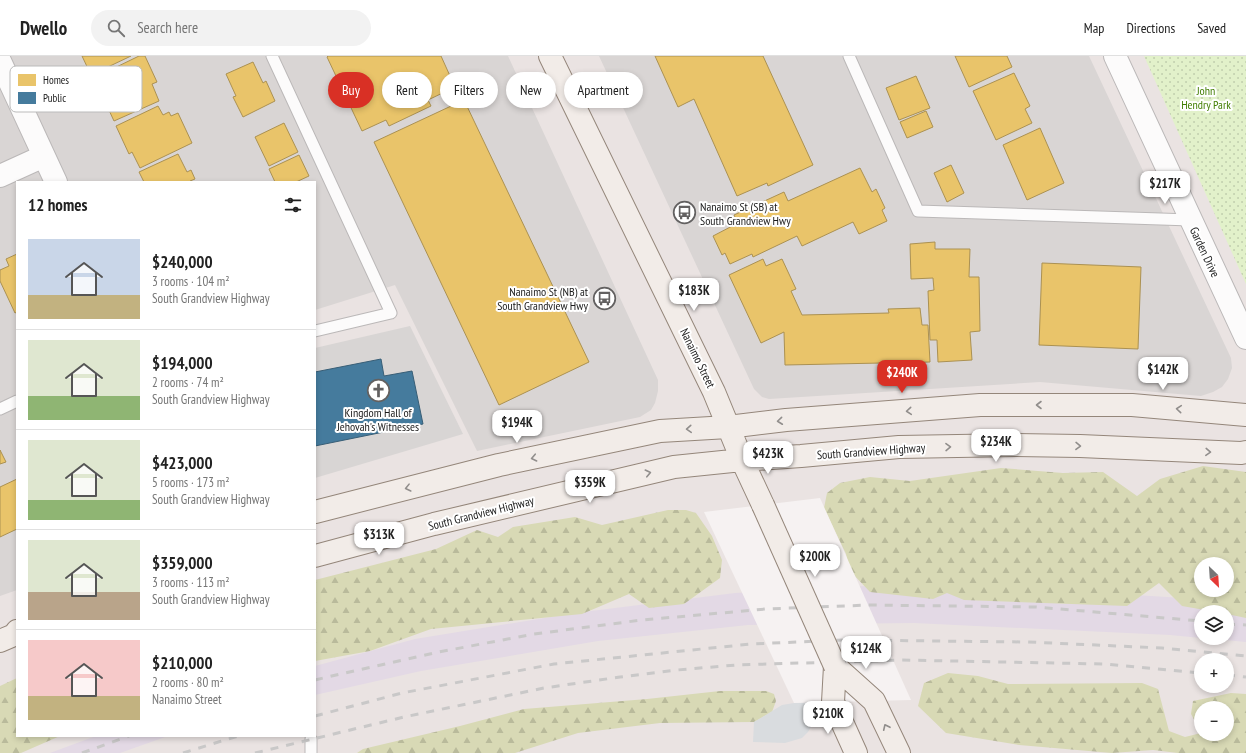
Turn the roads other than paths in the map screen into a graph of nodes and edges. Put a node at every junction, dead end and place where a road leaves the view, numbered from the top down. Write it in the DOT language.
graph roads {
  1 [pos="272,56"];
  2 [pos="550,56"];
  3 [pos="849,56"];
  4 [pos="1115,56"];
  5 [pos="0,61"];
  6 [pos="10,83"];
  7 [pos="24,112"];
  8 [pos="44,156"];
  9 [pos="0,176"];
  10 [pos="56,181"];
  11 [pos="1191,220"];
  12 [pos="316,331"];
  13 [pos="1246,338"];
  14 [pos="16,401"];
  15 [pos="0,409"];
  16 [pos="1246,415"];
  17 [pos="728,427"];
  18 [pos="1246,452"];
  19 [pos="742,460"];
  20 [pos="316,512"];
  21 [pos="316,556"];
  22 [pos="835,666"];
  23 [pos="311,739"];
  24 [pos="311,753"];
  25 [pos="856,753"];
  26 [pos="899,753"];
  1 -- 12 [label="lane"];
  2 -- 17 [label="main road, Nanaimo Street"];
  3 -- 11 [label="lane"];
  4 -- 11 [label="street, Garden Drive"];
  5 -- 6 [label="street"];
  7 -- 8 [label="street"];
  8 -- 9 [label="street"];
  8 -- 10 [label="street"];
  11 -- 13 [label="street, Garden Drive"];
  14 -- 15 [label="lane"];
  16 -- 17 [label="main road, one-way"];
  17 -- 19 [label="main road, Nanaimo Street"];
  17 -- 20 [label="main road, one-way"];
  19 -- 18 [label="main road, South Grandview Highway, one-way"];
  21 -- 19 [label="main road, South Grandview Highway, one-way"];
  19 -- 22 [label="main road, Nanaimo Street, bridge"];
  22 -- 25 [label="main road, Nanaimo Street"];
  26 -- 22 [label="main road, Nanaimo Street, one-way"];
  23 -- 24 [label="lane"];
}
